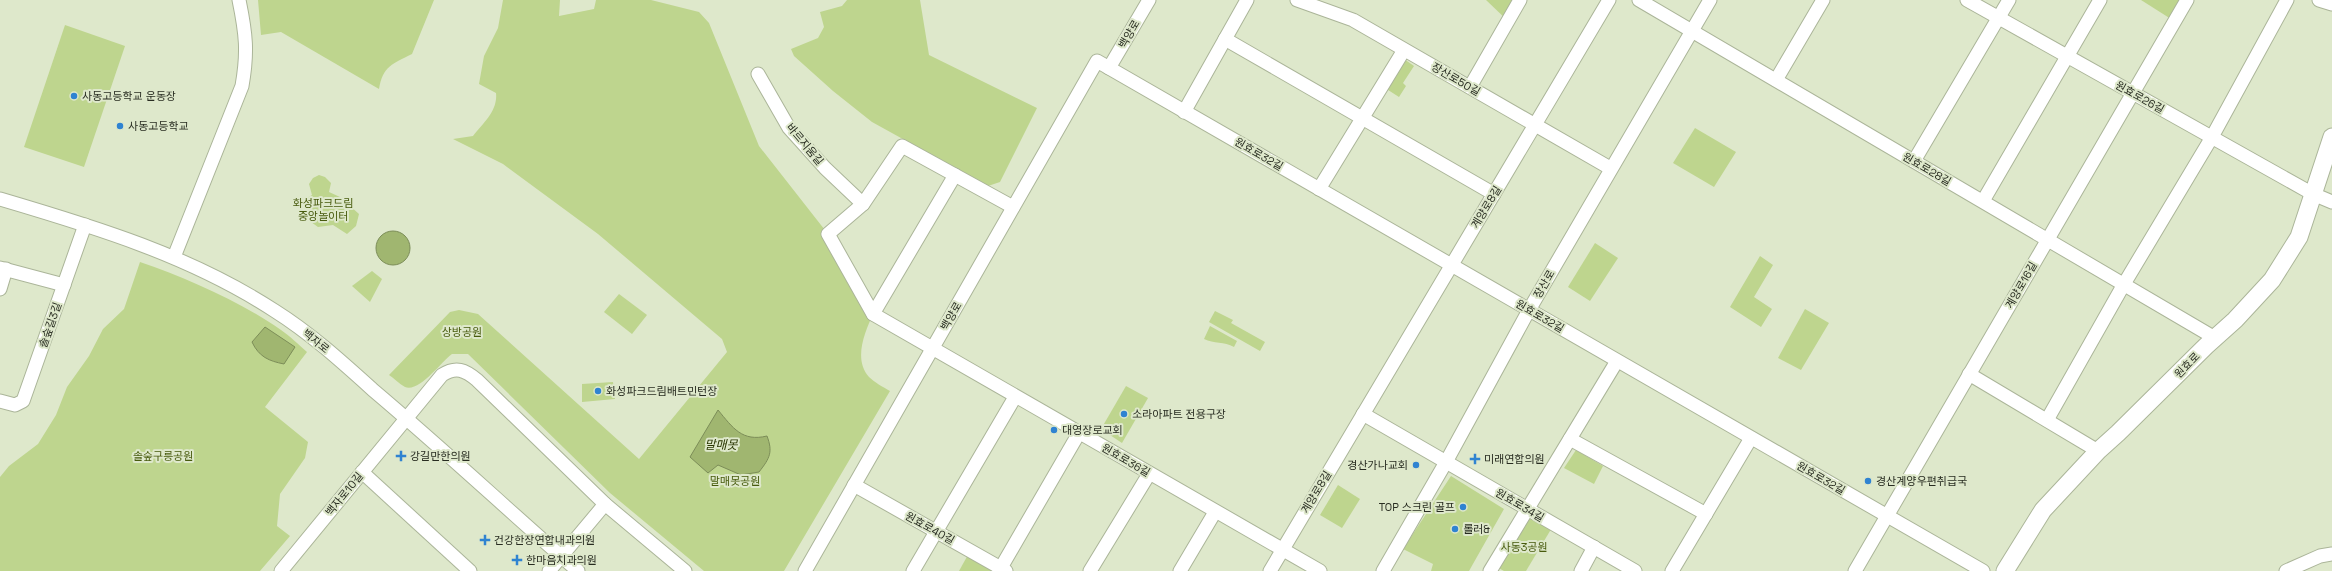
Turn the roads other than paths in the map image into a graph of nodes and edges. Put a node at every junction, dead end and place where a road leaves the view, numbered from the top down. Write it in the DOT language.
graph roads {
  1 [pos="239,0"];
  2 [pos="1149,0"];
  3 [pos="1247,0"];
  4 [pos="1297,0"];
  5 [pos="1520,0"];
  6 [pos="1609,0"];
  7 [pos="1639,0"];
  8 [pos="1710,0"];
  9 [pos="1823,0"];
  10 [pos="1967,0"];
  11 [pos="2008,0"];
  12 [pos="2100,0"];
  13 [pos="2187,0"];
  14 [pos="2287,0"];
  15 [pos="2319,0"];
  16 [pos="2332,4"];
  17 [pos="1998,18"];
  18 [pos="1693,30"];
  19 [pos="1225,39"];
  20 [pos="1404,50"];
  21 [pos="2068,57"];
  22 [pos="1096,61"];
  23 [pos="1109,68"];
  24 [pos="758,74"];
  25 [pos="1776,80"];
  26 [pos="1470,87"];
  27 [pos="2133,93"];
  28 [pos="1184,112"];
  29 [pos="1361,118"];
  30 [pos="1535,125"];
  31 [pos="2212,137"];
  32 [pos="2332,137"];
  33 [pos="1914,161"];
  34 [pos="1610,168"];
  35 [pos="955,175"];
  36 [pos="1318,189"];
  37 [pos="1494,194"];
  38 [pos="2313,194"];
  39 [pos="0,199"];
  40 [pos="1983,201"];
  41 [pos="2332,202"];
  42 [pos="863,204"];
  43 [pos="1013,207"];
  44 [pos="84,226"];
  45 [pos="2048,239"];
  46 [pos="174,257"];
  47 [pos="1451,265"];
  48 [pos="3,268"];
  49 [pos="2124,284"];
  50 [pos="64,286"];
  51 [pos="0,289"];
  52 [pos="1529,310"];
  53 [pos="873,314"];
  54 [pos="2215,338"];
  55 [pos="932,349"];
  56 [pos="1617,361"];
  57 [pos="1969,374"];
  58 [pos="1015,397"];
  59 [pos="0,401"];
  60 [pos="1363,414"];
  61 [pos="406,418"];
  62 [pos="2047,420"];
  63 [pos="1078,433"];
  64 [pos="1751,438"];
  65 [pos="1570,439"];
  66 [pos="2098,450"];
  67 [pos="1446,462"];
  68 [pos="362,472"];
  69 [pos="1149,474"];
  70 [pos="854,485"];
  71 [pos="605,504"];
  72 [pos="1528,509"];
  73 [pos="1215,512"];
  74 [pos="1706,514"];
  75 [pos="1887,516"];
  76 [pos="937,532"];
  77 [pos="1594,548"];
  78 [pos="1282,550"];
  79 [pos="2332,554"];
  80 [pos="561,556"];
  81 [pos="1002,570"];
  82 [pos="281,571"];
  83 [pos="470,571"];
  84 [pos="549,571"];
  85 [pos="578,571"];
  86 [pos="685,571"];
  87 [pos="805,571"];
  88 [pos="913,571"];
  89 [pos="1090,571"];
  90 [pos="1180,571"];
  91 [pos="1270,571"];
  92 [pos="1320,571"];
  93 [pos="1382,571"];
  94 [pos="1490,571"];
  95 [pos="1581,571"];
  96 [pos="1635,571"];
  97 [pos="1672,571"];
  98 [pos="1855,571"];
  99 [pos="1983,571"];
  100 [pos="2005,571"];
  101 [pos="2286,571"];
  1 -- 46 [label="street"];
  2 -- 23 [label="street, 백양로"];
  3 -- 19 [label="street"];
  4 -- 20 [label="street, 장산로50길"];
  5 -- 26 [label="street"];
  6 -- 30 [label="street, 계양로8길"];
  7 -- 18 [label="street, 원효로28길"];
  8 -- 18 [label="street, 장산로"];
  9 -- 25 [label="street"];
  10 -- 17 [label="street, 원효로26길"];
  11 -- 17 [label="street"];
  12 -- 21 [label="street"];
  13 -- 27 [label="street, 계양로16길"];
  14 -- 31 [label="street"];
  15 -- 16 [label="street"];
  17 -- 21 [label="street, 원효로26길"];
  17 -- 33 [label="street"];
  18 -- 25 [label="street, 원효로28길"];
  18 -- 34 [label="street, 장산로"];
  19 -- 28 [label="street"];
  19 -- 29 [label="street"];
  20 -- 26 [label="street, 장산로50길"];
  20 -- 29 [label="street"];
  21 -- 27 [label="street, 원효로26길"];
  21 -- 40 [label="street"];
  22 -- 23 [label="street, 원효로32길"];
  22 -- 43 [label="street, 백양로"];
  23 -- 28 [label="street, 원효로32길"];
  24 -- 42 [label="street, 바르지움길"];
  25 -- 33 [label="street, 원효로28길"];
  26 -- 30 [label="street, 장산로50길"];
  27 -- 31 [label="street, 원효로26길"];
  27 -- 45 [label="street, 계양로16길"];
  28 -- 36 [label="street, 원효로32길"];
  29 -- 36 [label="street"];
  29 -- 37 [label="street"];
  30 -- 34 [label="street, 장산로50길"];
  30 -- 37 [label="street, 계양로8길"];
  31 -- 38 [label="street, 원효로26길"];
  31 -- 49 [label="street"];
  32 -- 38 [label="main road, 원효로"];
  33 -- 40 [label="street, 원효로28길"];
  34 -- 52 [label="street, 장산로"];
  35 -- 42 [label="street"];
  35 -- 43 [label="street"];
  35 -- 53 [label="street"];
  36 -- 47 [label="street, 원효로32길"];
  37 -- 47 [label="street, 계양로8길"];
  38 -- 41 [label="street, 원효로26길"];
  38 -- 54 [label="main road, 원효로"];
  39 -- 44 [label="street, 백자로"];
  40 -- 45 [label="street, 원효로28길"];
  42 -- 53 [label="street"];
  43 -- 55 [label="street, 백양로"];
  44 -- 46 [label="street, 백자로"];
  44 -- 50 [label="street, 솔숲길3길"];
  45 -- 49 [label="street, 원효로28길"];
  45 -- 57 [label="street, 계양로16길"];
  46 -- 61 [label="street, 백자로"];
  47 -- 52 [label="street, 원효로32길"];
  47 -- 60 [label="street, 계양로8길"];
  48 -- 50 [label="street"];
  48 -- 51 [label="street"];
  49 -- 54 [label="street, 원효로28길"];
  49 -- 62 [label="street"];
  50 -- 59 [label="street, 솔숲길3길"];
  52 -- 56 [label="street, 원효로32길"];
  52 -- 67 [label="street, 장산로"];
  53 -- 55 [label="street, 원효로36길"];
  54 -- 66 [label="main road, 원효로"];
  55 -- 58 [label="street, 원효로36길"];
  55 -- 70 [label="street, 백양로"];
  56 -- 64 [label="street, 원효로32길"];
  56 -- 65 [label="street"];
  57 -- 62 [label="street"];
  57 -- 75 [label="street, 계양로16길"];
  58 -- 63 [label="street, 원효로36길"];
  58 -- 76 [label="street"];
  60 -- 67 [label="street"];
  60 -- 78 [label="street, 계양로8길"];
  61 -- 68 [label="street, 백자로10길"];
  61 -- 71 [label="street, 백자로10길"];
  61 -- 80 [label="street, 백자로"];
  62 -- 66 [label="street"];
  63 -- 69 [label="street, 원효로36길"];
  63 -- 81 [label="street"];
  64 -- 74 [label="street"];
  64 -- 75 [label="street, 원효로32길"];
  65 -- 72 [label="street"];
  65 -- 74 [label="street"];
  66 -- 100 [label="main road, 원효로"];
  67 -- 72 [label="street, 원효로34길"];
  67 -- 93 [label="street, 장산로"];
  68 -- 82 [label="street, 백자로10길"];
  68 -- 83 [label="street"];
  69 -- 73 [label="street, 원효로36길"];
  69 -- 89 [label="street"];
  70 -- 76 [label="street, 원효로40길"];
  70 -- 87 [label="street, 백양로"];
  71 -- 80 [label="street"];
  71 -- 86 [label="street, 백자로10길"];
  72 -- 77 [label="street, 원효로34길"];
  72 -- 94 [label="street"];
  73 -- 78 [label="street, 원효로36길"];
  73 -- 90 [label="street"];
  74 -- 97 [label="street"];
  75 -- 98 [label="street, 계양로16길"];
  75 -- 99 [label="street, 원효로32길"];
  76 -- 81 [label="street, 원효로40길"];
  76 -- 88 [label="street"];
  77 -- 95 [label="street"];
  77 -- 96 [label="street, 원효로34길"];
  78 -- 91 [label="street, 계양로8길"];
  78 -- 92 [label="street, 원효로36길"];
  79 -- 101 [label="street"];
  80 -- 84 [label="street"];
  80 -- 85 [label="street, 백자로"];
}
